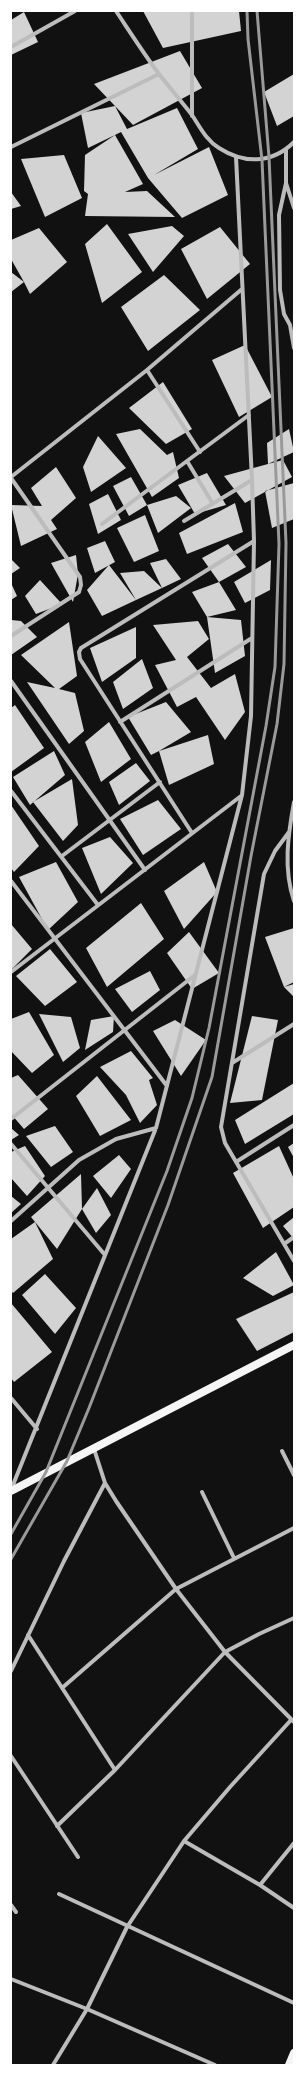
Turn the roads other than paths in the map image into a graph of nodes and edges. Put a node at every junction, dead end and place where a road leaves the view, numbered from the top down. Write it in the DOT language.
graph roads {
  1 [pos="76,11"];
  2 [pos="116,11"];
  3 [pos="192,11"];
  4 [pos="11,47"];
  5 [pos="159,74"];
  6 [pos="192,116"];
  7 [pos="294,142"];
  8 [pos="11,146"];
  9 [pos="286,150"];
  10 [pos="236,157"];
  11 [pos="286,183"];
  12 [pos="294,208"];
  13 [pos="242,289"];
  14 [pos="294,341"];
  15 [pos="294,348"];
  16 [pos="147,370"];
  17 [pos="249,415"];
  18 [pos="200,452"];
  19 [pos="187,461"];
  20 [pos="11,478"];
  21 [pos="252,480"];
  22 [pos="213,504"];
  23 [pos="184,521"];
  24 [pos="102,524"];
  25 [pos="254,541"];
  26 [pos="11,636"];
  27 [pos="252,638"];
  28 [pos="11,681"];
  29 [pos="120,722"];
  30 [pos="160,782"];
  31 [pos="11,791"];
  32 [pos="242,795"];
  33 [pos="294,802"];
  34 [pos="109,820"];
  35 [pos="289,832"];
  36 [pos="192,833"];
  37 [pos="62,856"];
  38 [pos="144,870"];
  39 [pos="11,881"];
  40 [pos="294,901"];
  41 [pos="98,905"];
  42 [pos="55,938"];
  43 [pos="11,972"];
  44 [pos="196,975"];
  45 [pos="294,1024"];
  46 [pos="125,1030"];
  47 [pos="232,1063"];
  48 [pos="167,1086"];
  49 [pos="11,1119"];
  50 [pos="294,1125"];
  51 [pos="156,1128"];
  52 [pos="11,1144"];
  53 [pos="236,1162"];
  54 [pos="48,1188"];
  55 [pos="11,1221"];
  56 [pos="294,1238"];
  57 [pos="284,1244"];
  58 [pos="105,1255"];
  59 [pos="294,1261"];
  60 [pos="294,1345"];
  61 [pos="11,1398"];
  62 [pos="37,1429"];
  63 [pos="94,1449"];
  64 [pos="282,1451"];
  65 [pos="294,1475"];
  66 [pos="105,1483"];
  67 [pos="11,1490"];
  68 [pos="202,1492"];
  69 [pos="294,1528"];
  70 [pos="234,1558"];
  71 [pos="176,1589"];
  72 [pos="294,1618"];
  73 [pos="28,1635"];
  74 [pos="225,1652"];
  75 [pos="11,1671"];
  76 [pos="62,1688"];
  77 [pos="292,1721"];
  78 [pos="11,1756"];
  79 [pos="115,1770"];
  80 [pos="58,1826"];
  81 [pos="184,1841"];
  82 [pos="294,1843"];
  83 [pos="78,1857"];
  84 [pos="260,1884"];
  85 [pos="59,1894"];
  86 [pos="11,1905"];
  87 [pos="294,1908"];
  88 [pos="16,1912"];
  89 [pos="127,1927"];
  90 [pos="11,1979"];
  91 [pos="294,2003"];
  92 [pos="88,2009"];
  93 [pos="294,2053"];
  94 [pos="52,2065"];
  95 [pos="215,2065"];
  96 [pos="289,2065"];
  1 -- 4 [label="street"];
  2 -- 5 [label="street"];
  3 -- 6 [label="street"];
  5 -- 6 [label="street"];
  5 -- 8 [label="street"];
  6 -- 10 [label="street"];
  7 -- 9 [label="street"];
  9 -- 10 [label="street"];
  9 -- 11 [label="street"];
  10 -- 13 [label="street"];
  11 -- 12 [label="street"];
  11 -- 14 [label="street"];
  13 -- 16 [label="street"];
  13 -- 17 [label="street"];
  14 -- 15 [label="street"];
  16 -- 18 [label="street"];
  16 -- 20 [label="street"];
  17 -- 18 [label="street"];
  17 -- 21 [label="street"];
  18 -- 19 [label="street"];
  19 -- 22 [label="street"];
  19 -- 24 [label="street"];
  20 -- 26 [label="street"];
  21 -- 22 [label="street"];
  21 -- 25 [label="street"];
  22 -- 23 [label="street"];
  25 -- 27 [label="street"];
  25 -- 29 [label="street"];
  27 -- 29 [label="street"];
  27 -- 32 [label="street"];
  28 -- 34 [label="street"];
  29 -- 30 [label="street"];
  30 -- 34 [label="street"];
  30 -- 36 [label="street"];
  31 -- 37 [label="street"];
  32 -- 36 [label="street"];
  32 -- 44 [label="street"];
  33 -- 35 [label="street"];
  34 -- 37 [label="street"];
  34 -- 38 [label="street"];
  35 -- 40 [label="street"];
  35 -- 47 [label="street"];
  36 -- 38 [label="street"];
  37 -- 41 [label="street"];
  38 -- 41 [label="street"];
  39 -- 42 [label="street"];
  41 -- 42 [label="street"];
  42 -- 43 [label="street"];
  42 -- 46 [label="street"];
  44 -- 46 [label="street"];
  44 -- 48 [label="street"];
  45 -- 47 [label="street"];
  46 -- 48 [label="street"];
  46 -- 49 [label="street"];
  47 -- 53 [label="street"];
  48 -- 51 [label="street"];
  50 -- 53 [label="street"];
  51 -- 54 [label="street"];
  51 -- 58 [label="street"];
  52 -- 54 [label="street"];
  53 -- 57 [label="street"];
  54 -- 55 [label="street"];
  54 -- 58 [label="street"];
  56 -- 57 [label="street"];
  57 -- 59 [label="street"];
  58 -- 62 [label="street"];
  60 -- 63 [label="main road"];
  61 -- 62 [label="street"];
  62 -- 67 [label="street"];
  63 -- 66 [label="street"];
  63 -- 67 [label="main road"];
  64 -- 65 [label="street"];
  66 -- 71 [label="street"];
  66 -- 73 [label="street"];
  68 -- 70 [label="street"];
  69 -- 70 [label="street"];
  70 -- 71 [label="street"];
  71 -- 74 [label="street"];
  71 -- 76 [label="street"];
  72 -- 74 [label="street"];
  73 -- 75 [label="street"];
  73 -- 76 [label="street"];
  74 -- 77 [label="street"];
  74 -- 79 [label="street"];
  76 -- 79 [label="street"];
  77 -- 81 [label="street"];
  78 -- 80 [label="street"];
  79 -- 80 [label="street"];
  80 -- 83 [label="street"];
  81 -- 84 [label="street"];
  81 -- 89 [label="street"];
  82 -- 84 [label="street"];
  84 -- 87 [label="street"];
  85 -- 89 [label="street"];
  86 -- 88 [label="street"];
  89 -- 91 [label="street"];
  89 -- 92 [label="street"];
  90 -- 92 [label="street"];
  92 -- 94 [label="street"];
  92 -- 95 [label="street"];
  93 -- 96 [label="main road"];
}
